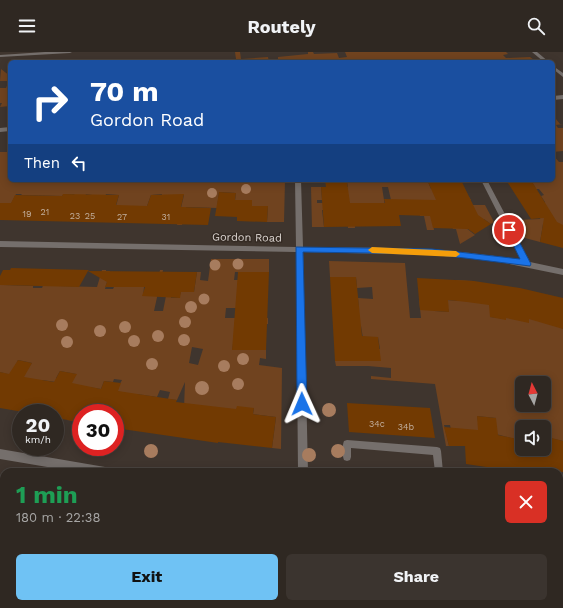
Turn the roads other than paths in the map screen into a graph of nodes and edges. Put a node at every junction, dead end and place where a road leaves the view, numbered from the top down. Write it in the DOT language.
graph roads {
  1 [pos="70,52"];
  2 [pos="534,52"];
  3 [pos="0,56"];
  4 [pos="544,60"];
  5 [pos="555,68"];
  6 [pos="563,74"];
  7 [pos="298,182"];
  8 [pos="485,182"];
  9 [pos="0,244"];
  10 [pos="299,249"];
  11 [pos="527,264"];
  12 [pos="563,272"];
  13 [pos="0,454"];
  14 [pos="347,457"];
  15 [pos="82,468"];
  16 [pos="303,468"];
  17 [pos="439,468"];
  1 -- 3 [label="street"];
  2 -- 4 [label="street"];
  5 -- 6 [label="street"];
  7 -- 10 [label="street"];
  8 -- 11 [label="street"];
  9 -- 10 [label="street, Gordon Road"];
  10 -- 11 [label="street, Gordon Road"];
  10 -- 16 [label="street"];
  11 -- 12 [label="street, Gordon Road"];
  13 -- 15 [label="street"];
  14 -- 17 [label="lane"];
}
